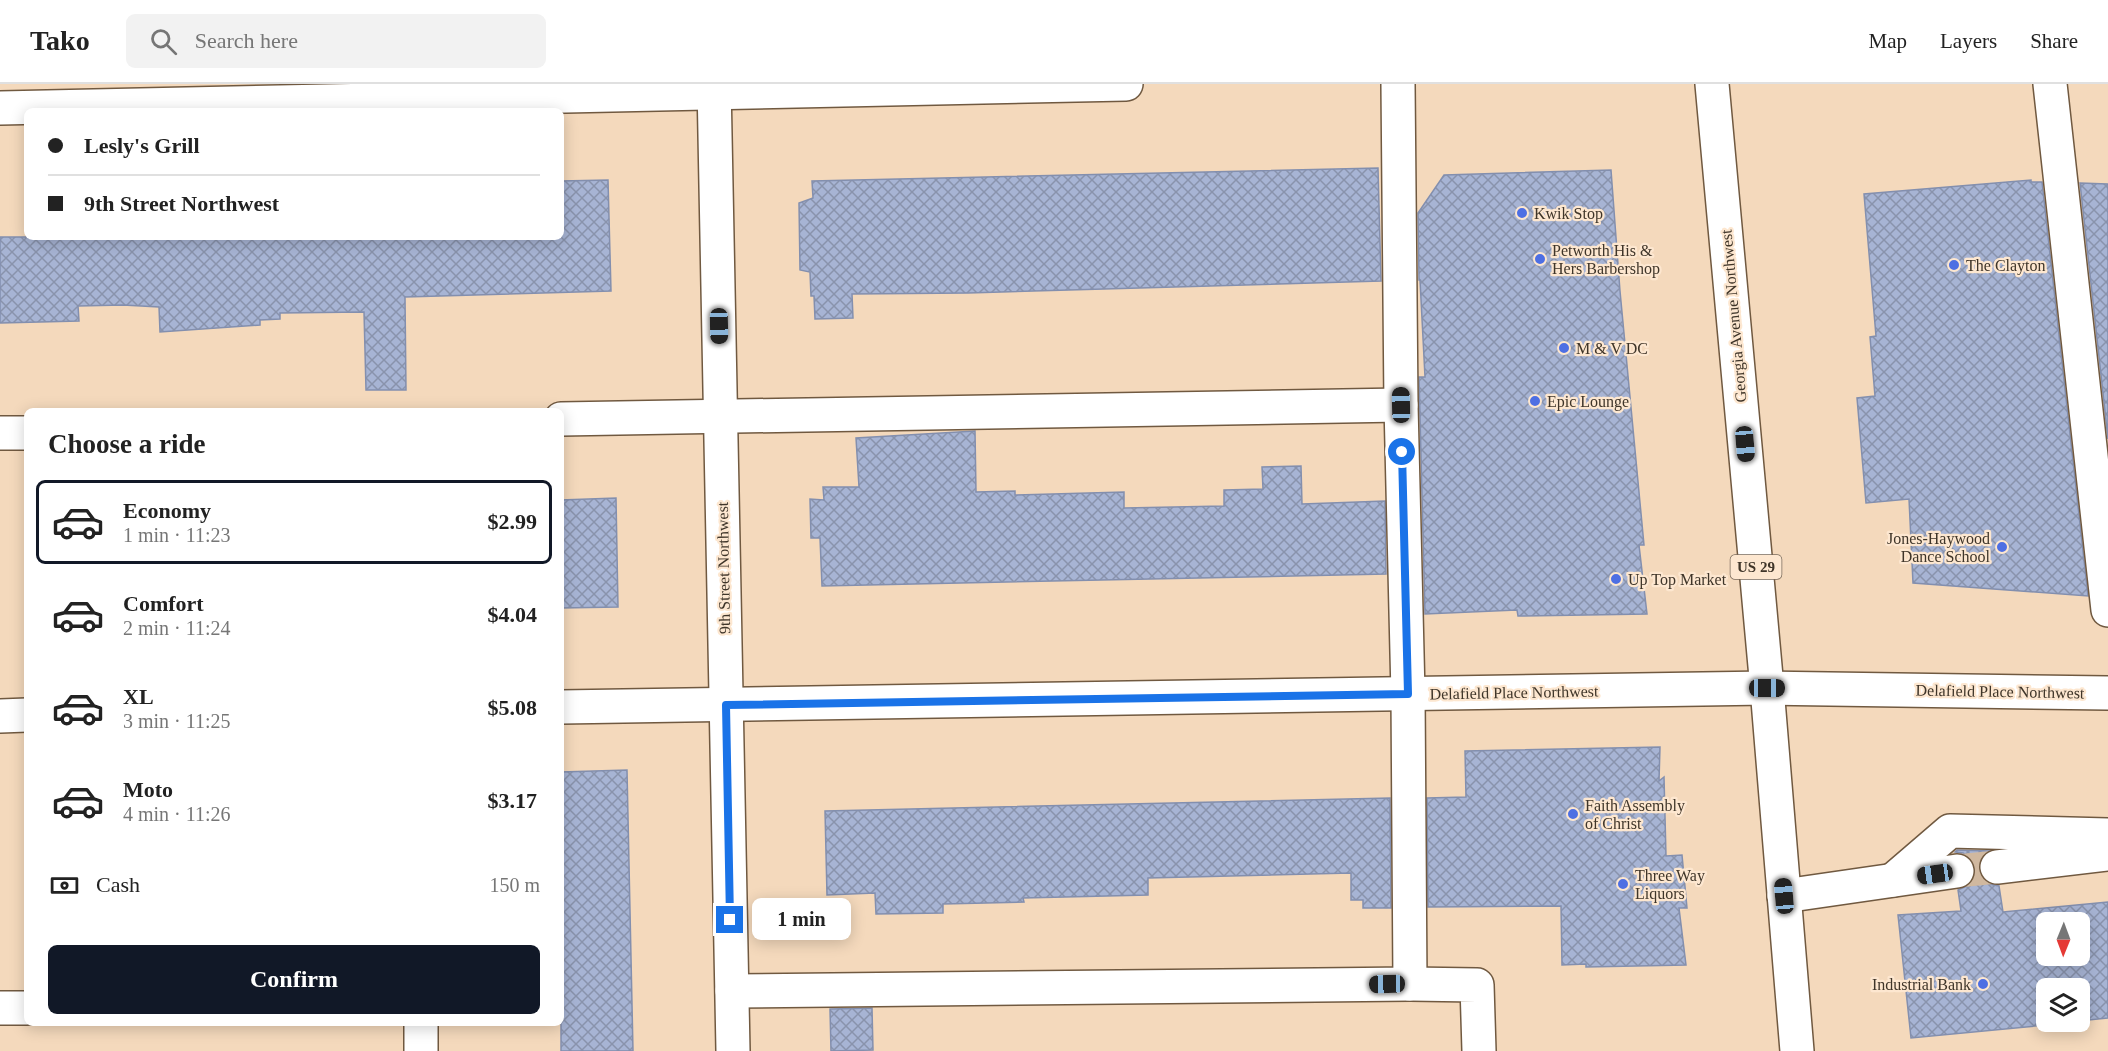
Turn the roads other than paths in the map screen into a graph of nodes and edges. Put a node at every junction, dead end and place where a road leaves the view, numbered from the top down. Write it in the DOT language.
graph roads {
  1 [pos="1126,84"];
  2 [pos="1398,84"];
  3 [pos="1712,84"];
  4 [pos="2049,84"];
  5 [pos="1026,86"];
  6 [pos="714,89"];
  7 [pos="400,92"];
  8 [pos="0,108"];
  9 [pos="2096,402"];
  10 [pos="1401,405"];
  11 [pos="721,415"];
  12 [pos="564,419"];
  13 [pos="24,433"];
  14 [pos="0,434"];
  15 [pos="2108,610"];
  16 [pos="1767,688"];
  17 [pos="2108,693"];
  18 [pos="1408,694"];
  19 [pos="726,705"];
  20 [pos="564,707"];
  21 [pos="24,715"];
  22 [pos="0,716"];
  23 [pos="2108,835"];
  24 [pos="2108,854"];
  25 [pos="2108,876"];
  26 [pos="1958,879"];
  27 [pos="1893,880"];
  28 [pos="1784,896"];
  29 [pos="1410,984"];
  30 [pos="732,991"];
  31 [pos="0,1008"];
  32 [pos="24,1008"];
  33 [pos="421,1026"];
  34 [pos="421,1051"];
  35 [pos="733,1051"];
  36 [pos="1479,1051"];
  37 [pos="1797,1051"];
  1 -- 5 [label="main road"];
  2 -- 10 [label="main road"];
  3 -- 16 [label="main road, Georgia Avenue Northwest / US 29"];
  4 -- 9 [label="main road"];
  5 -- 6 [label="main road"];
  6 -- 7 [label="main road"];
  6 -- 11 [label="main road, 9th Street Northwest"];
  7 -- 8 [label="main road"];
  9 -- 15 [label="main road"];
  10 -- 11 [label="main road"];
  10 -- 18 [label="main road"];
  11 -- 12 [label="main road"];
  11 -- 19 [label="main road, 9th Street Northwest"];
  13 -- 14 [label="main road"];
  16 -- 17 [label="main road, Delafield Place Northwest"];
  16 -- 18 [label="main road, Delafield Place Northwest"];
  16 -- 28 [label="main road, Georgia Avenue Northwest / US 29"];
  18 -- 19 [label="main road, Delafield Place Northwest"];
  18 -- 29 [label="main road"];
  19 -- 20 [label="main road, Delafield Place Northwest"];
  19 -- 30 [label="main road, 9th Street Northwest"];
  21 -- 22 [label="main road"];
  23 -- 27 [label="main road"];
  24 -- 25 [label="main road"];
  26 -- 27 [label="main road"];
  27 -- 28 [label="main road"];
  28 -- 37 [label="main road, Georgia Avenue Northwest / US 29"];
  29 -- 30 [label="main road"];
  29 -- 36 [label="main road"];
  30 -- 35 [label="main road, 9th Street Northwest"];
  31 -- 32 [label="main road"];
  33 -- 34 [label="main road"];
}
